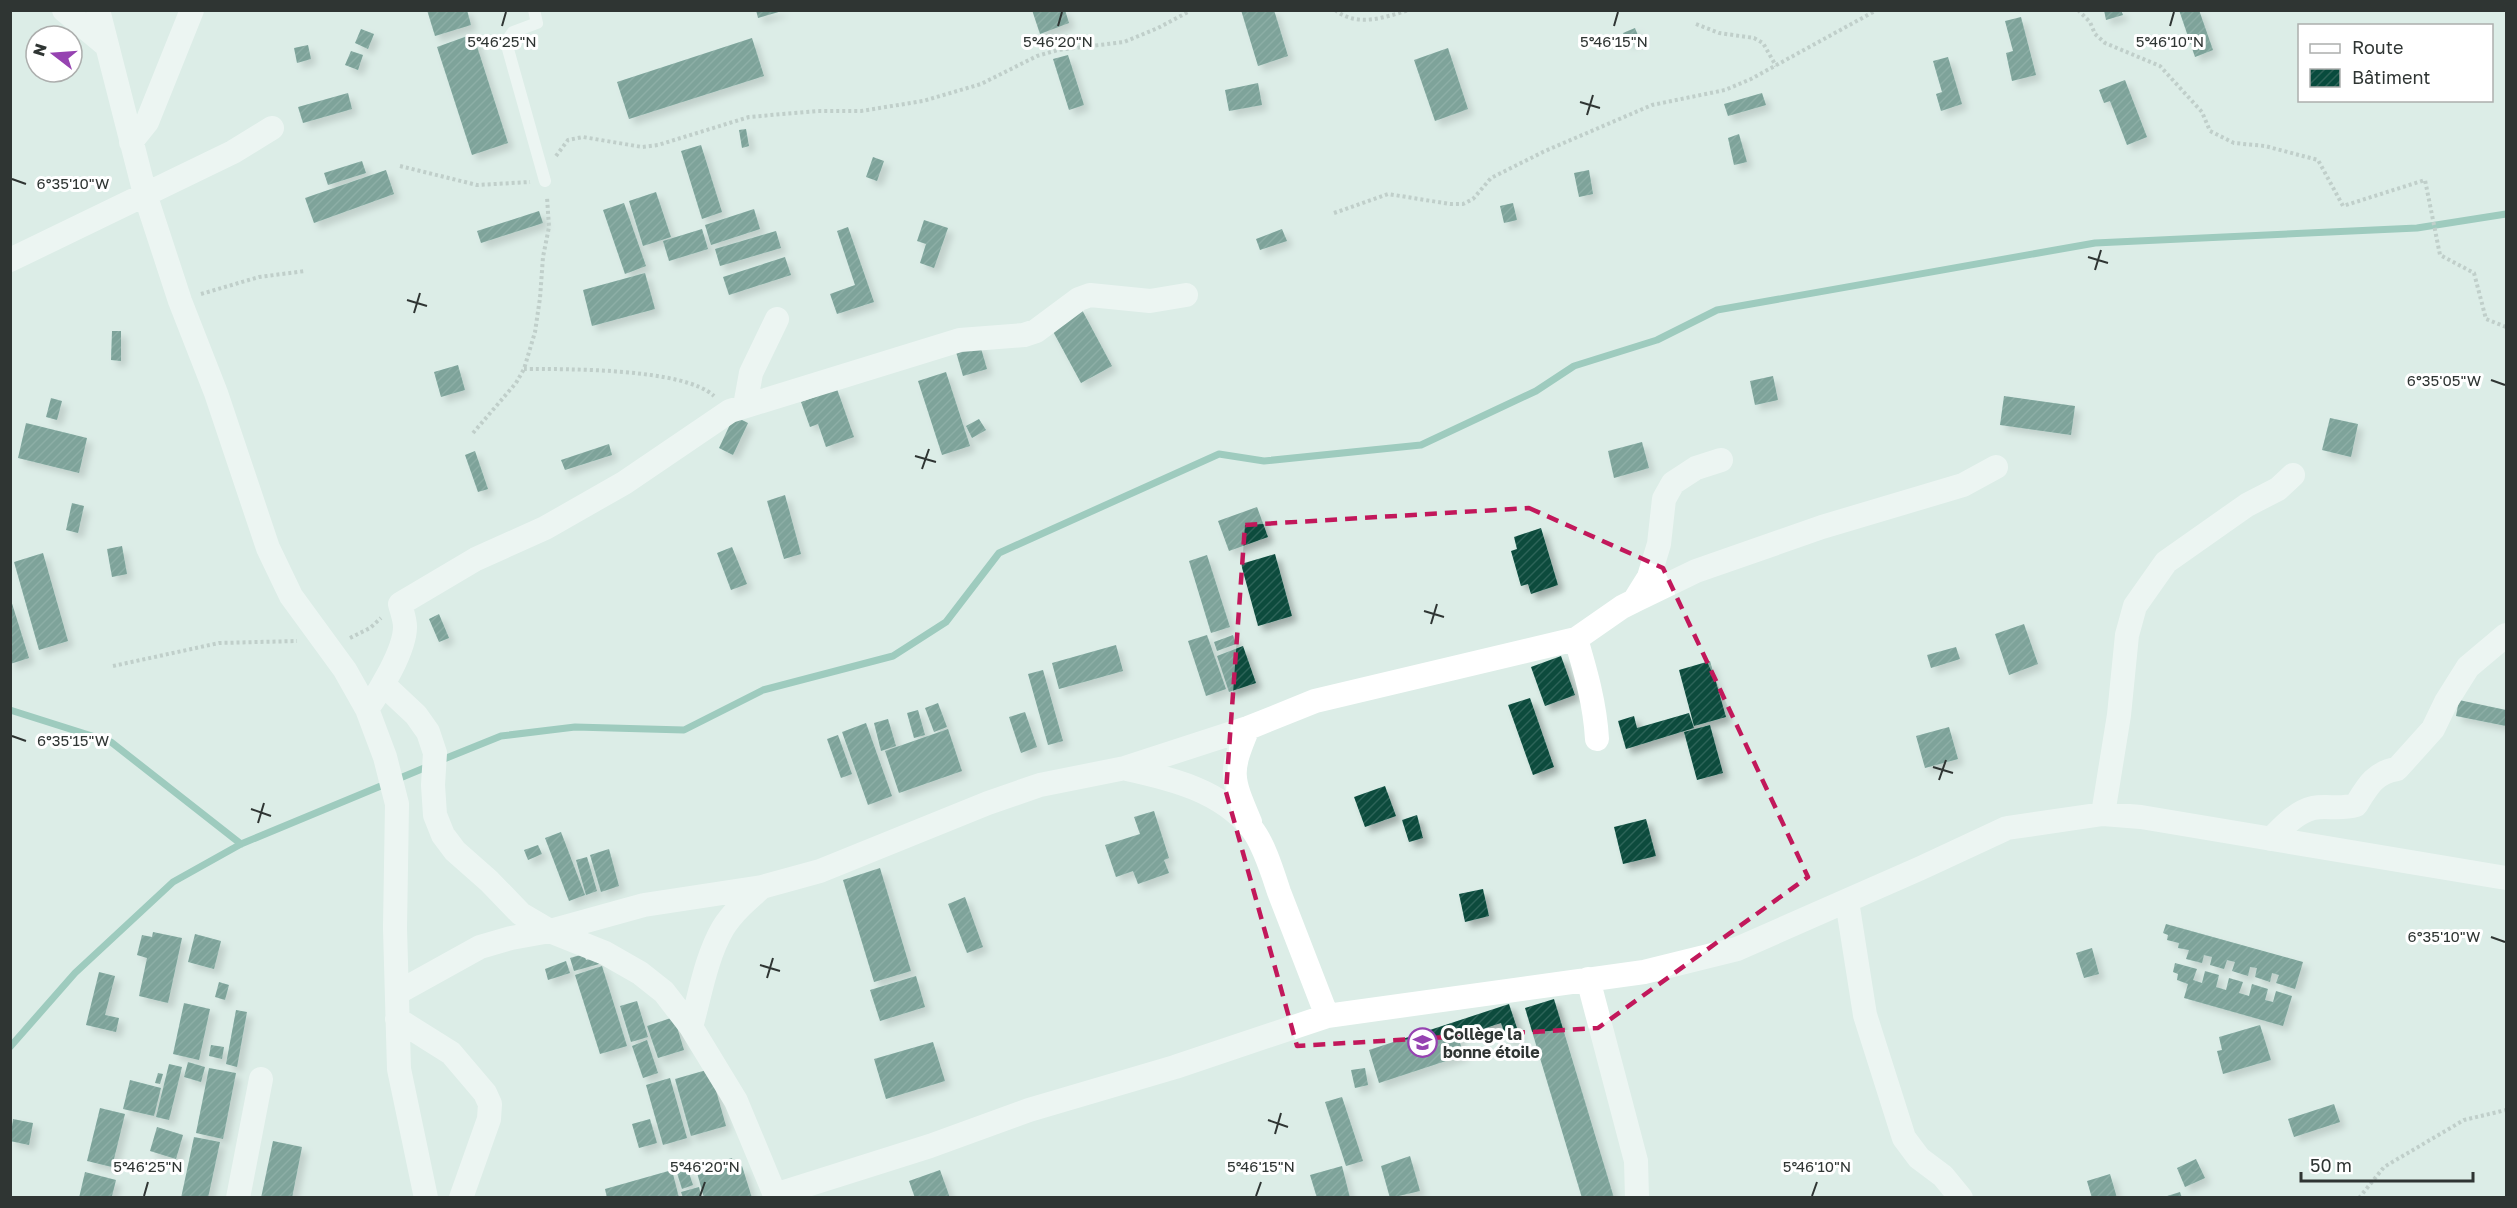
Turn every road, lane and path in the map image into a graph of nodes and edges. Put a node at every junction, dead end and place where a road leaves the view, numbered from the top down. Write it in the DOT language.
graph roads {
  1 [pos="64,10"];
  2 [pos="98,10"];
  3 [pos="192,10"];
  4 [pos="534,10"];
  5 [pos="1335,10"];
  6 [pos="1409,10"];
  7 [pos="2078,10"];
  8 [pos="1875,11"];
  9 [pos="1188,12"];
  10 [pos="1696,24"];
  11 [pos="106,45"];
  12 [pos="1776,66"];
  13 [pos="272,128"];
  14 [pos="131,142"];
  15 [pos="554,159"];
  16 [pos="400,166"];
  17 [pos="545,181"];
  18 [pos="145,194"];
  19 [pos="1334,213"];
  20 [pos="10,260"];
  21 [pos="305,271"];
  22 [pos="1186,295"];
  23 [pos="180,301"];
  24 [pos="777,319"];
  25 [pos="2506,327"];
  26 [pos="524,369"];
  27 [pos="738,409"];
  28 [pos="473,433"];
  29 [pos="1721,460"];
  30 [pos="1996,467"];
  31 [pos="2293,475"];
  32 [pos="1634,601"];
  33 [pos="400,604"];
  34 [pos="2506,634"];
  35 [pos="1576,639"];
  36 [pos="329,647"];
  37 [pos="114,666"];
  38 [pos="384,685"];
  39 [pos="367,709"];
  40 [pos="1248,728"];
  41 [pos="1597,739"];
  42 [pos="1125,768"];
  43 [pos="2103,814"];
  44 [pos="1253,830"];
  45 [pos="2271,839"];
  46 [pos="2506,878"];
  47 [pos="762,887"];
  48 [pos="1846,901"];
  49 [pos="550,931"];
  50 [pos="1588,979"];
  51 [pos="397,993"];
  52 [pos="1327,1016"];
  53 [pos="397,1018"];
  54 [pos="691,1027"];
  55 [pos="261,1079"];
  56 [pos="2506,1110"];
  57 [pos="775,1196"];
  58 [pos="238,1197"];
  59 [pos="426,1197"];
  60 [pos="461,1197"];
  61 [pos="1637,1197"];
  62 [pos="1960,1197"];
  63 [pos="2359,1197"];
  1 -- 11 [label="street"];
  2 -- 11 [label="street"];
  3 -- 14 [label="street"];
  4 -- 17 [label="lane"];
  5 -- 6 [label="path"];
  7 -- 25 [label="path"];
  8 -- 12 [label="path"];
  9 -- 15 [label="path"];
  10 -- 12 [label="path"];
  11 -- 14 [label="street"];
  12 -- 19 [label="path"];
  13 -- 18 [label="street"];
  14 -- 18 [label="street"];
  16 -- 17 [label="path"];
  17 -- 26 [label="path"];
  18 -- 20 [label="street"];
  18 -- 23 [label="street"];
  21 -- 23 [label="path"];
  22 -- 27 [label="street"];
  23 -- 36 [label="street"];
  24 -- 27 [label="street"];
  26 -- 27 [label="path"];
  26 -- 28 [label="path"];
  27 -- 33 [label="street"];
  29 -- 32 [label="street"];
  30 -- 32 [label="street"];
  31 -- 43 [label="street"];
  32 -- 35 [label="street"];
  33 -- 36 [label="path"];
  33 -- 38 [label="street"];
  34 -- 45 [label="street"];
  35 -- 40 [label="street"];
  35 -- 41 [label="street"];
  36 -- 37 [label="path"];
  36 -- 39 [label="street"];
  38 -- 39 [label="street"];
  38 -- 49 [label="street"];
  39 -- 51 [label="street"];
  40 -- 42 [label="street"];
  40 -- 44 [label="street"];
  42 -- 44 [label="street"];
  42 -- 47 [label="street"];
  43 -- 45 [label="street"];
  43 -- 48 [label="street"];
  44 -- 52 [label="street"];
  45 -- 46 [label="street"];
  47 -- 49 [label="street"];
  47 -- 54 [label="street"];
  48 -- 50 [label="street"];
  48 -- 62 [label="street"];
  49 -- 51 [label="street"];
  49 -- 54 [label="street"];
  50 -- 52 [label="street"];
  50 -- 61 [label="street"];
  51 -- 53 [label="street"];
  52 -- 57 [label="street"];
  53 -- 59 [label="street"];
  53 -- 60 [label="street"];
  54 -- 57 [label="street"];
  55 -- 58 [label="street"];
  56 -- 63 [label="path"];
}
